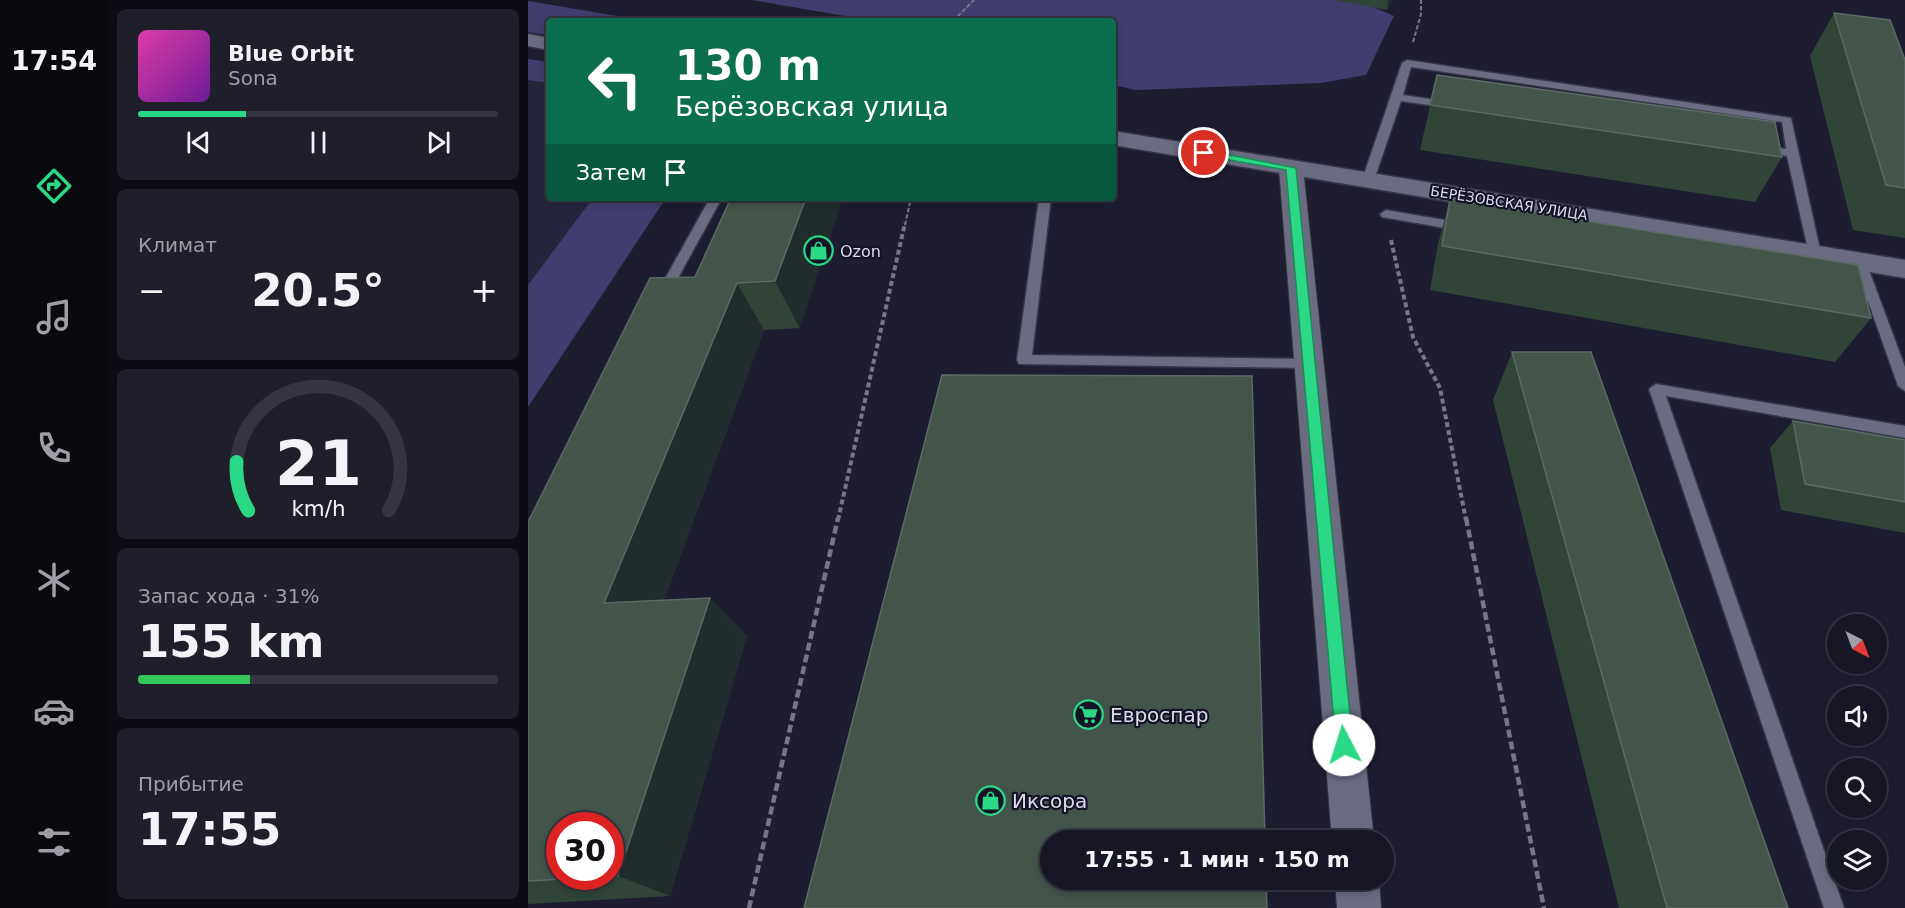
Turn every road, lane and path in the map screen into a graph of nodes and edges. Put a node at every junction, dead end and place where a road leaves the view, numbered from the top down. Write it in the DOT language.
graph roads {
  1 [pos="974,0"];
  2 [pos="1421,0"];
  3 [pos="955,18"];
  4 [pos="528,40"];
  5 [pos="546,43"];
  6 [pos="1407,63"];
  7 [pos="1397,97"];
  8 [pos="1467,107"];
  9 [pos="1116,139"];
  10 [pos="1746,147"];
  11 [pos="1792,153"];
  12 [pos="1291,168"];
  13 [pos="1368,180"];
  14 [pos="714,201"];
  15 [pos="910,201"];
  16 [pos="1045,201"];
  17 [pos="1386,214"];
  18 [pos="1478,230"];
  19 [pos="1815,254"];
  20 [pos="1860,262"];
  21 [pos="1905,269"];
  22 [pos="1838,291"];
  23 [pos="1873,297"];
  24 [pos="652,312"];
  25 [pos="1309,364"];
  26 [pos="1905,386"];
  27 [pos="1440,388"];
  28 [pos="1905,432"];
  29 [pos="1352,830"];
  30 [pos="1358,890"];
  31 [pos="749,908"];
  32 [pos="1359,908"];
  33 [pos="1544,908"];
  34 [pos="1834,908"];
  1 -- 3 [label="path"];
  2 -- 6 [label="path"];
  4 -- 5 [label="street"];
  6 -- 7 [label="lane"];
  6 -- 11 [label="lane"];
  7 -- 8 [label="lane"];
  7 -- 13 [label="lane"];
  9 -- 12 [label="street, БЕРЁЗОВСКАЯ УЛИЦА"];
  10 -- 11 [label="lane"];
  11 -- 19 [label="lane"];
  12 -- 13 [label="street, БЕРЁЗОВСКАЯ УЛИЦА"];
  12 -- 25 [label="street"];
  13 -- 19 [label="street, БЕРЁЗОВСКАЯ УЛИЦА"];
  14 -- 24 [label="lane"];
  15 -- 31 [label="path"];
  16 -- 25 [label="lane"];
  17 -- 18 [label="lane"];
  19 -- 20 [label="street, БЕРЁЗОВСКАЯ УЛИЦА"];
  20 -- 21 [label="street, БЕРЁЗОВСКАЯ УЛИЦА"];
  20 -- 23 [label="lane"];
  22 -- 23 [label="lane"];
  23 -- 26 [label="lane"];
  25 -- 29 [label="street"];
  27 -- 33 [label="path"];
  28 -- 34 [label="lane"];
  30 -- 32 [label="street"];
}
